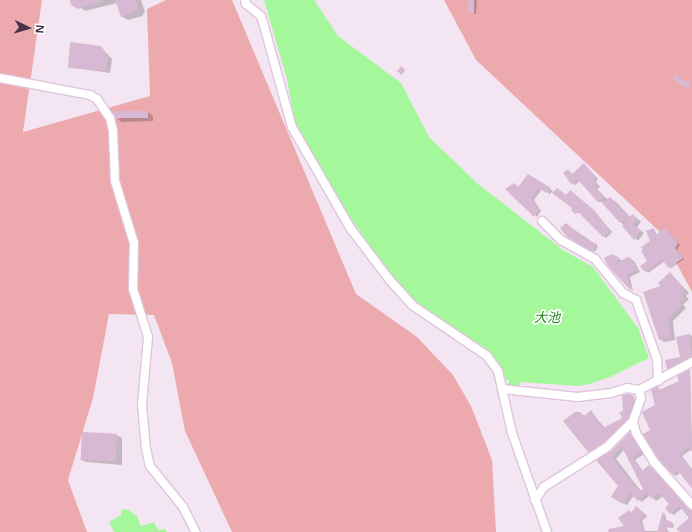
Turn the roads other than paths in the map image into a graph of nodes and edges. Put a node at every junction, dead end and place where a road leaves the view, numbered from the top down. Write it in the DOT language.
graph roads {
  1 [pos="245,0"];
  2 [pos="0,78"];
  3 [pos="542,221"];
  4 [pos="692,362"];
  5 [pos="658,381"];
  6 [pos="502,389"];
  7 [pos="639,390"];
  8 [pos="633,421"];
  9 [pos="535,500"];
  10 [pos="692,505"];
  11 [pos="196,532"];
  12 [pos="547,532"];
  1 -- 6 [label="street"];
  2 -- 11 [label="street"];
  3 -- 5 [label="street"];
  4 -- 5 [label="street"];
  5 -- 7 [label="street"];
  6 -- 7 [label="street"];
  6 -- 9 [label="street"];
  7 -- 8 [label="street"];
  8 -- 9 [label="street"];
  8 -- 10 [label="street"];
  9 -- 12 [label="street"];
}
